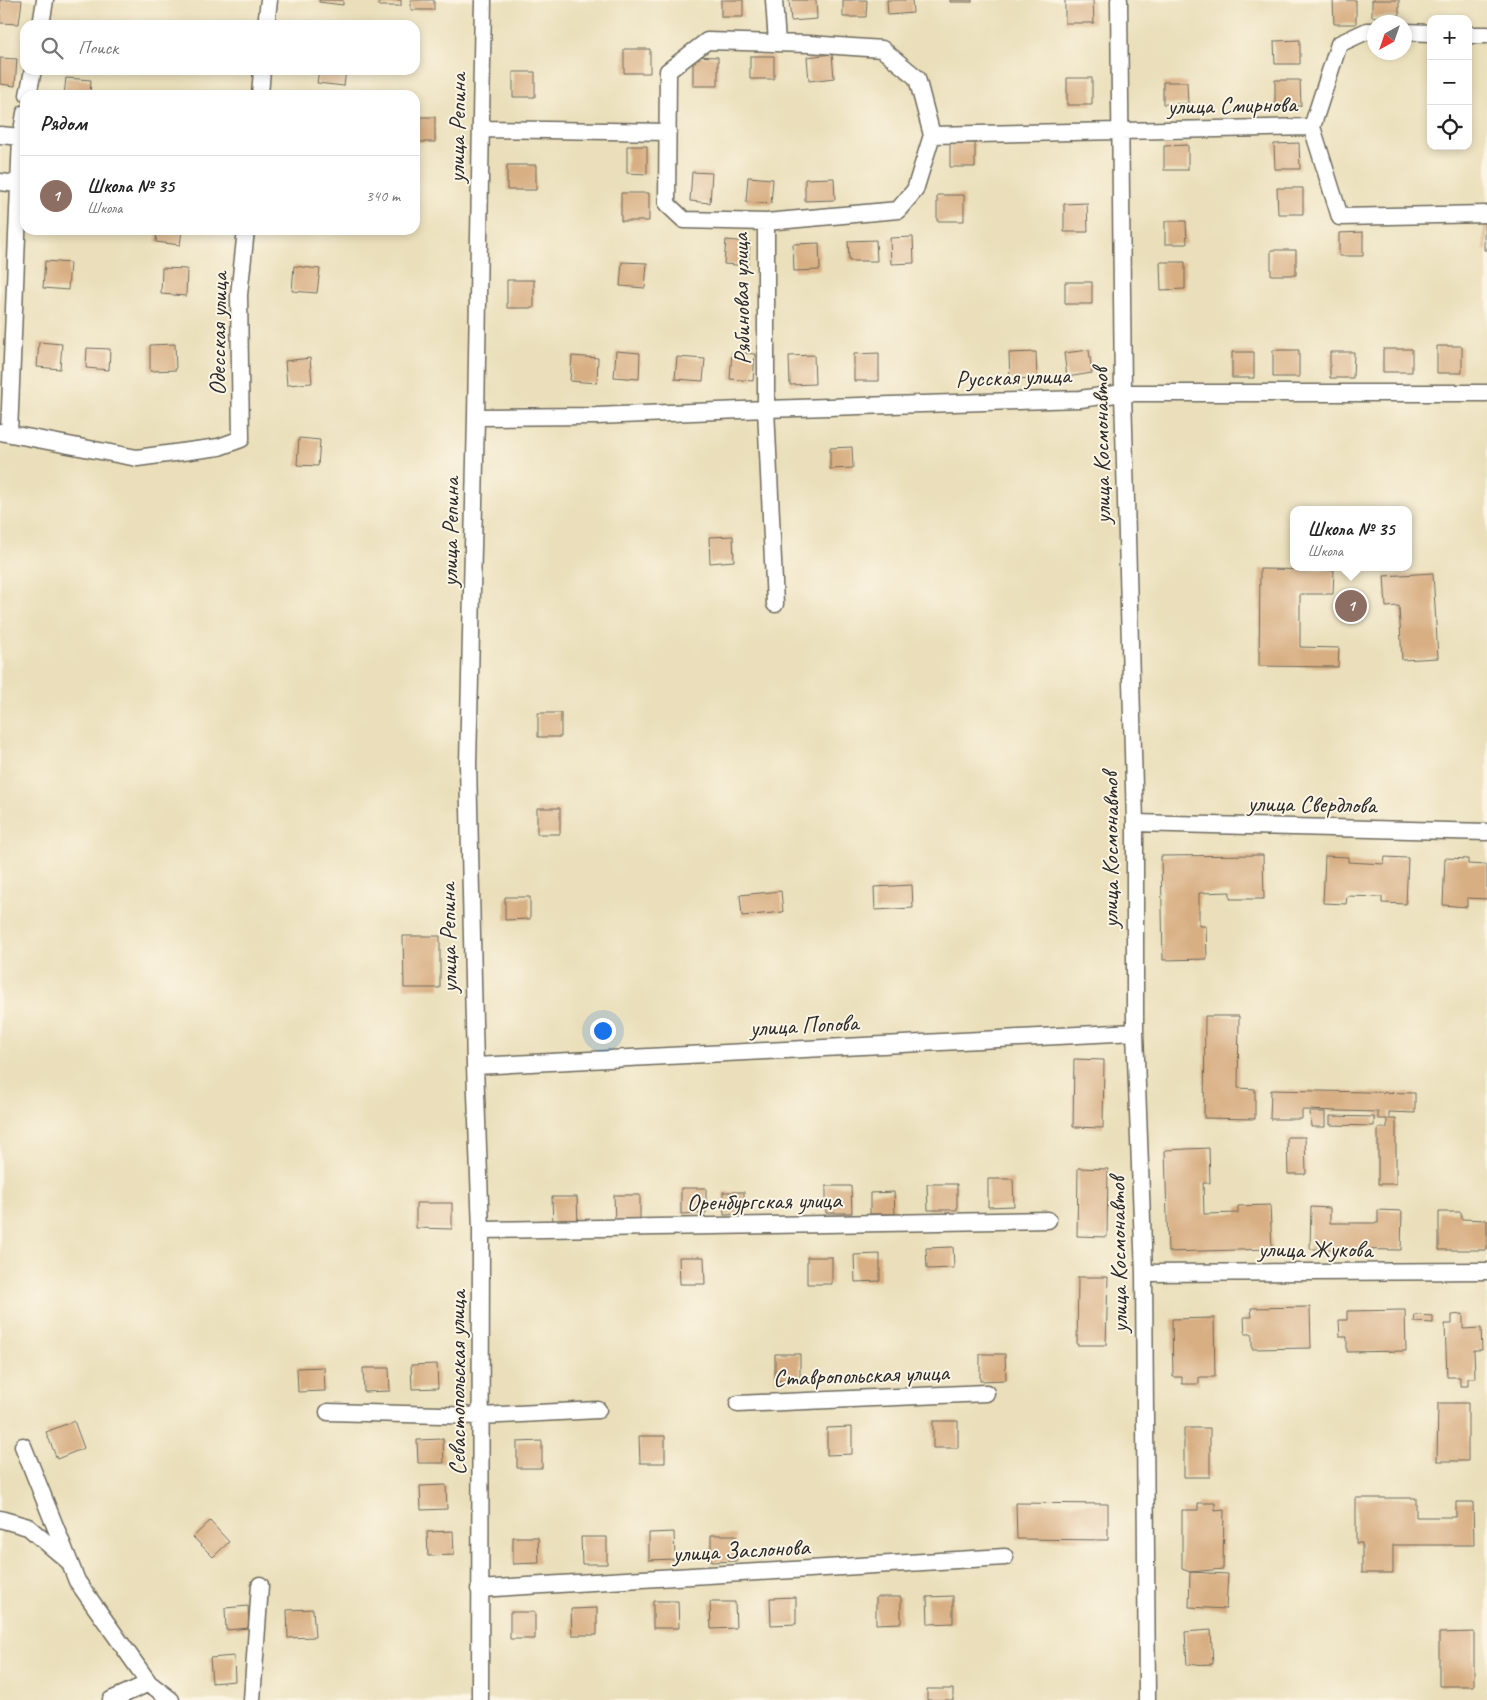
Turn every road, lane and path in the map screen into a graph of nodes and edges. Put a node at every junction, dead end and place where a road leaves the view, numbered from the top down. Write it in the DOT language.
graph roads {
  1 [pos="45,0"];
  2 [pos="269,0"];
  3 [pos="483,0"];
  4 [pos="774,0"];
  5 [pos="1119,0"];
  6 [pos="42,20"];
  7 [pos="267,20"];
  8 [pos="1367,31"];
  9 [pos="1412,32"];
  10 [pos="1427,33"];
  11 [pos="1472,35"];
  12 [pos="1487,35"];
  13 [pos="777,43"];
  14 [pos="32,75"];
  15 [pos="262,75"];
  16 [pos="29,90"];
  17 [pos="260,90"];
  18 [pos="1312,127"];
  19 [pos="481,129"];
  20 [pos="1120,130"];
  21 [pos="668,132"];
  22 [pos="0,135"];
  23 [pos="932,136"];
  24 [pos="20,137"];
  25 [pos="20,160"];
  26 [pos="0,182"];
  27 [pos="19,184"];
  28 [pos="1487,214"];
  29 [pos="766,222"];
  30 [pos="245,235"];
  31 [pos="1123,393"];
  32 [pos="1487,393"];
  33 [pos="766,409"];
  34 [pos="476,417"];
  35 [pos="5,433"];
  36 [pos="776,604"];
  37 [pos="1135,823"];
  38 [pos="1487,832"];
  39 [pos="1135,1032"];
  40 [pos="475,1066"];
  41 [pos="1048,1220"];
  42 [pos="481,1230"];
  43 [pos="1487,1271"];
  44 [pos="1144,1273"];
  45 [pos="986,1393"];
  46 [pos="738,1404"];
  47 [pos="598,1410"];
  48 [pos="328,1412"];
  49 [pos="480,1416"];
  50 [pos="23,1446"];
  51 [pos="0,1519"];
  52 [pos="1005,1558"];
  53 [pos="69,1561"];
  54 [pos="260,1585"];
  55 [pos="479,1589"];
  56 [pos="149,1683"];
  57 [pos="111,1700"];
  58 [pos="171,1700"];
  59 [pos="252,1700"];
  60 [pos="480,1700"];
  61 [pos="1147,1700"];
  1 -- 6 [label="street"];
  2 -- 7 [label="street"];
  3 -- 19 [label="street, улица Репина"];
  4 -- 13 [label="street"];
  5 -- 20 [label="street, улица Космонавтов"];
  8 -- 18 [label="street"];
  9 -- 10 [label="street"];
  11 -- 12 [label="street"];
  13 -- 21 [label="street, Рябиновая улица"];
  13 -- 23 [label="street, Рябиновая улица"];
  14 -- 16 [label="street"];
  15 -- 17 [label="street"];
  18 -- 20 [label="street, улица Смирнова"];
  18 -- 28 [label="street, улица Смирнова"];
  19 -- 21 [label="street"];
  19 -- 34 [label="street, улица Репина"];
  20 -- 23 [label="street"];
  20 -- 31 [label="street, улица Космонавтов"];
  21 -- 29 [label="street, Рябиновая улица"];
  22 -- 24 [label="street"];
  23 -- 29 [label="street"];
  25 -- 27 [label="street"];
  26 -- 27 [label="street"];
  27 -- 35 [label="street"];
  29 -- 33 [label="street, Рябиновая улица"];
  30 -- 35 [label="street, Одесская улица"];
  31 -- 32 [label="street, Русская улица"];
  31 -- 33 [label="street, Русская улица"];
  31 -- 37 [label="street, улица Космонавтов"];
  33 -- 34 [label="street, Русская улица"];
  33 -- 36 [label="street"];
  34 -- 40 [label="street, улица Репина"];
  37 -- 38 [label="street, улица Свердлова"];
  37 -- 39 [label="street, улица Космонавтов"];
  39 -- 40 [label="street, улица Попова"];
  39 -- 44 [label="street, улица Космонавтов"];
  40 -- 42 [label="street, Севастопольская улица"];
  41 -- 42 [label="street, Оренбургская улица"];
  42 -- 49 [label="street, Севастопольская улица"];
  43 -- 44 [label="street, улица Жукова"];
  44 -- 61 [label="street, улица Космонавтов"];
  45 -- 46 [label="street, Ставропольская улица"];
  47 -- 49 [label="street"];
  48 -- 49 [label="street"];
  49 -- 55 [label="street, Севастопольская улица"];
  50 -- 53 [label="street"];
  51 -- 53 [label="street"];
  52 -- 55 [label="street, улица Заслонова"];
  53 -- 56 [label="street"];
  54 -- 59 [label="street"];
  55 -- 60 [label="street, Севастопольская улица"];
  56 -- 57 [label="street"];
  56 -- 58 [label="street"];
}
